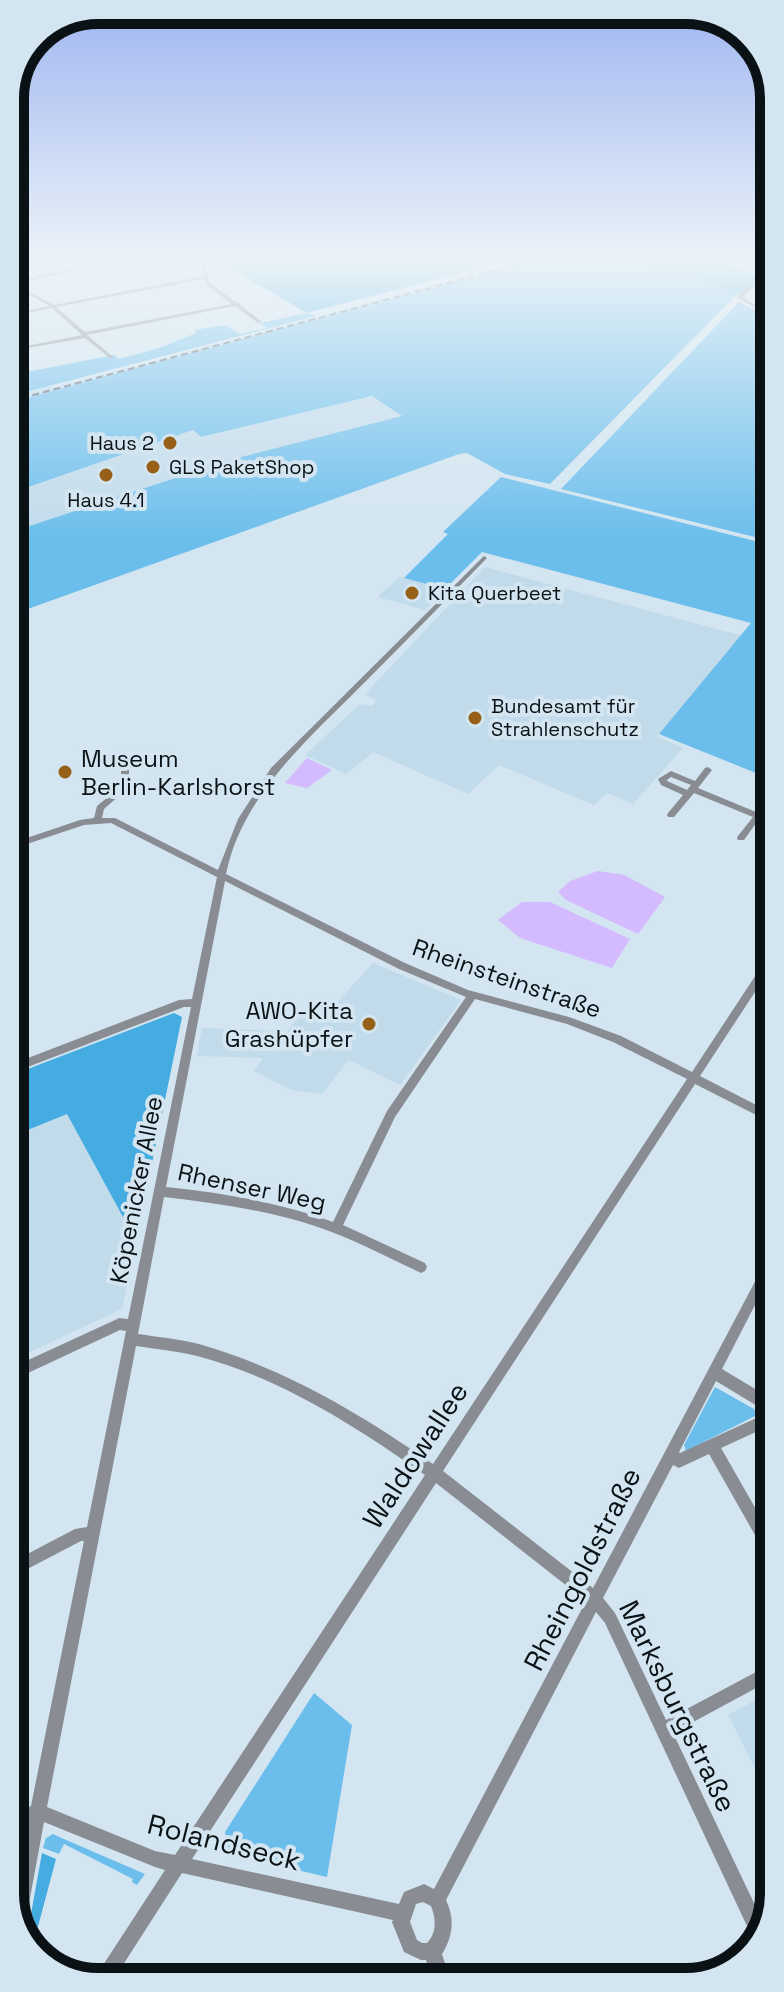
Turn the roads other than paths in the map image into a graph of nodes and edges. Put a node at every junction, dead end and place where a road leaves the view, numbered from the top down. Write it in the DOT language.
graph roads {
  1 [pos="106,354"];
  2 [pos="111,358"];
  3 [pos="484,558"];
  4 [pos="125,756"];
  5 [pos="708,770"];
  6 [pos="693,789"];
  7 [pos="671,815"];
  8 [pos="759,815"];
  9 [pos="98,819"];
  10 [pos="741,838"];
  11 [pos="24,839"];
  12 [pos="222,875"];
  13 [pos="760,976"];
  14 [pos="473,995"];
  15 [pos="197,1003"];
  16 [pos="24,1065"];
  17 [pos="693,1077"];
  18 [pos="760,1112"];
  19 [pos="160,1191"];
  20 [pos="336,1228"];
  21 [pos="421,1267"];
  22 [pos="760,1284"];
  23 [pos="132,1332"];
  24 [pos="24,1369"];
  25 [pos="714,1372"];
  26 [pos="760,1400"];
  27 [pos="760,1422"];
  28 [pos="712,1445"];
  29 [pos="671,1455"];
  30 [pos="433,1475"];
  31 [pos="760,1530"];
  32 [pos="92,1534"];
  33 [pos="24,1564"];
  34 [pos="596,1600"];
  35 [pos="760,1678"];
  36 [pos="663,1730"];
  37 [pos="38,1811"];
  38 [pos="24,1817"];
  39 [pos="179,1862"];
  40 [pos="24,1884"];
  41 [pos="437,1900"];
  42 [pos="402,1913"];
  43 [pos="754,1922"];
  44 [pos="432,1950"];
  45 [pos="110,1968"];
  46 [pos="438,1968"];
  1 -- 2 [label="street"];
  3 -- 12 [label="street, Köpenicker Allee"];
  4 -- 9 [label="street"];
  5 -- 6 [label="street"];
  6 -- 7 [label="street"];
  6 -- 8 [label="street"];
  8 -- 10 [label="street"];
  9 -- 11 [label="street"];
  9 -- 12 [label="street, Rheinsteinstraße"];
  12 -- 14 [label="street, Rheinsteinstraße"];
  12 -- 15 [label="street, Köpenicker Allee"];
  13 -- 17 [label="street, Waldowallee"];
  14 -- 17 [label="street, Rheinsteinstraße"];
  14 -- 20 [label="street"];
  15 -- 16 [label="street"];
  15 -- 19 [label="street, Köpenicker Allee"];
  17 -- 18 [label="street, Rheinsteinstraße"];
  17 -- 30 [label="street, Waldowallee"];
  19 -- 20 [label="street, Rhenser Weg"];
  19 -- 23 [label="street, Köpenicker Allee"];
  20 -- 21 [label="street, Rhenser Weg"];
  22 -- 25 [label="street, Rheingoldstraße"];
  23 -- 24 [label="street"];
  23 -- 30 [label="street, Marksburgstraße"];
  23 -- 32 [label="street, Köpenicker Allee"];
  25 -- 26 [label="street"];
  25 -- 29 [label="street, Rheingoldstraße"];
  27 -- 28 [label="street"];
  28 -- 29 [label="street"];
  28 -- 31 [label="street"];
  29 -- 34 [label="street, Rheingoldstraße"];
  30 -- 34 [label="street, Marksburgstraße"];
  30 -- 39 [label="street, Waldowallee"];
  32 -- 33 [label="street"];
  32 -- 37 [label="street, Köpenicker Allee"];
  34 -- 36 [label="street, Marksburgstraße"];
  34 -- 41 [label="street, Rheingoldstraße"];
  35 -- 36 [label="street"];
  36 -- 43 [label="street, Marksburgstraße"];
  37 -- 38 [label="street"];
  37 -- 39 [label="street, Rolandseck"];
  37 -- 40 [label="street, Köpenicker Allee"];
  39 -- 42 [label="street, Rolandseck"];
  39 -- 45 [label="street, Waldowallee"];
  41 -- 42 [label="street"];
  41 -- 44 [label="street"];
  42 -- 44 [label="street"];
  44 -- 46 [label="street"];
}
